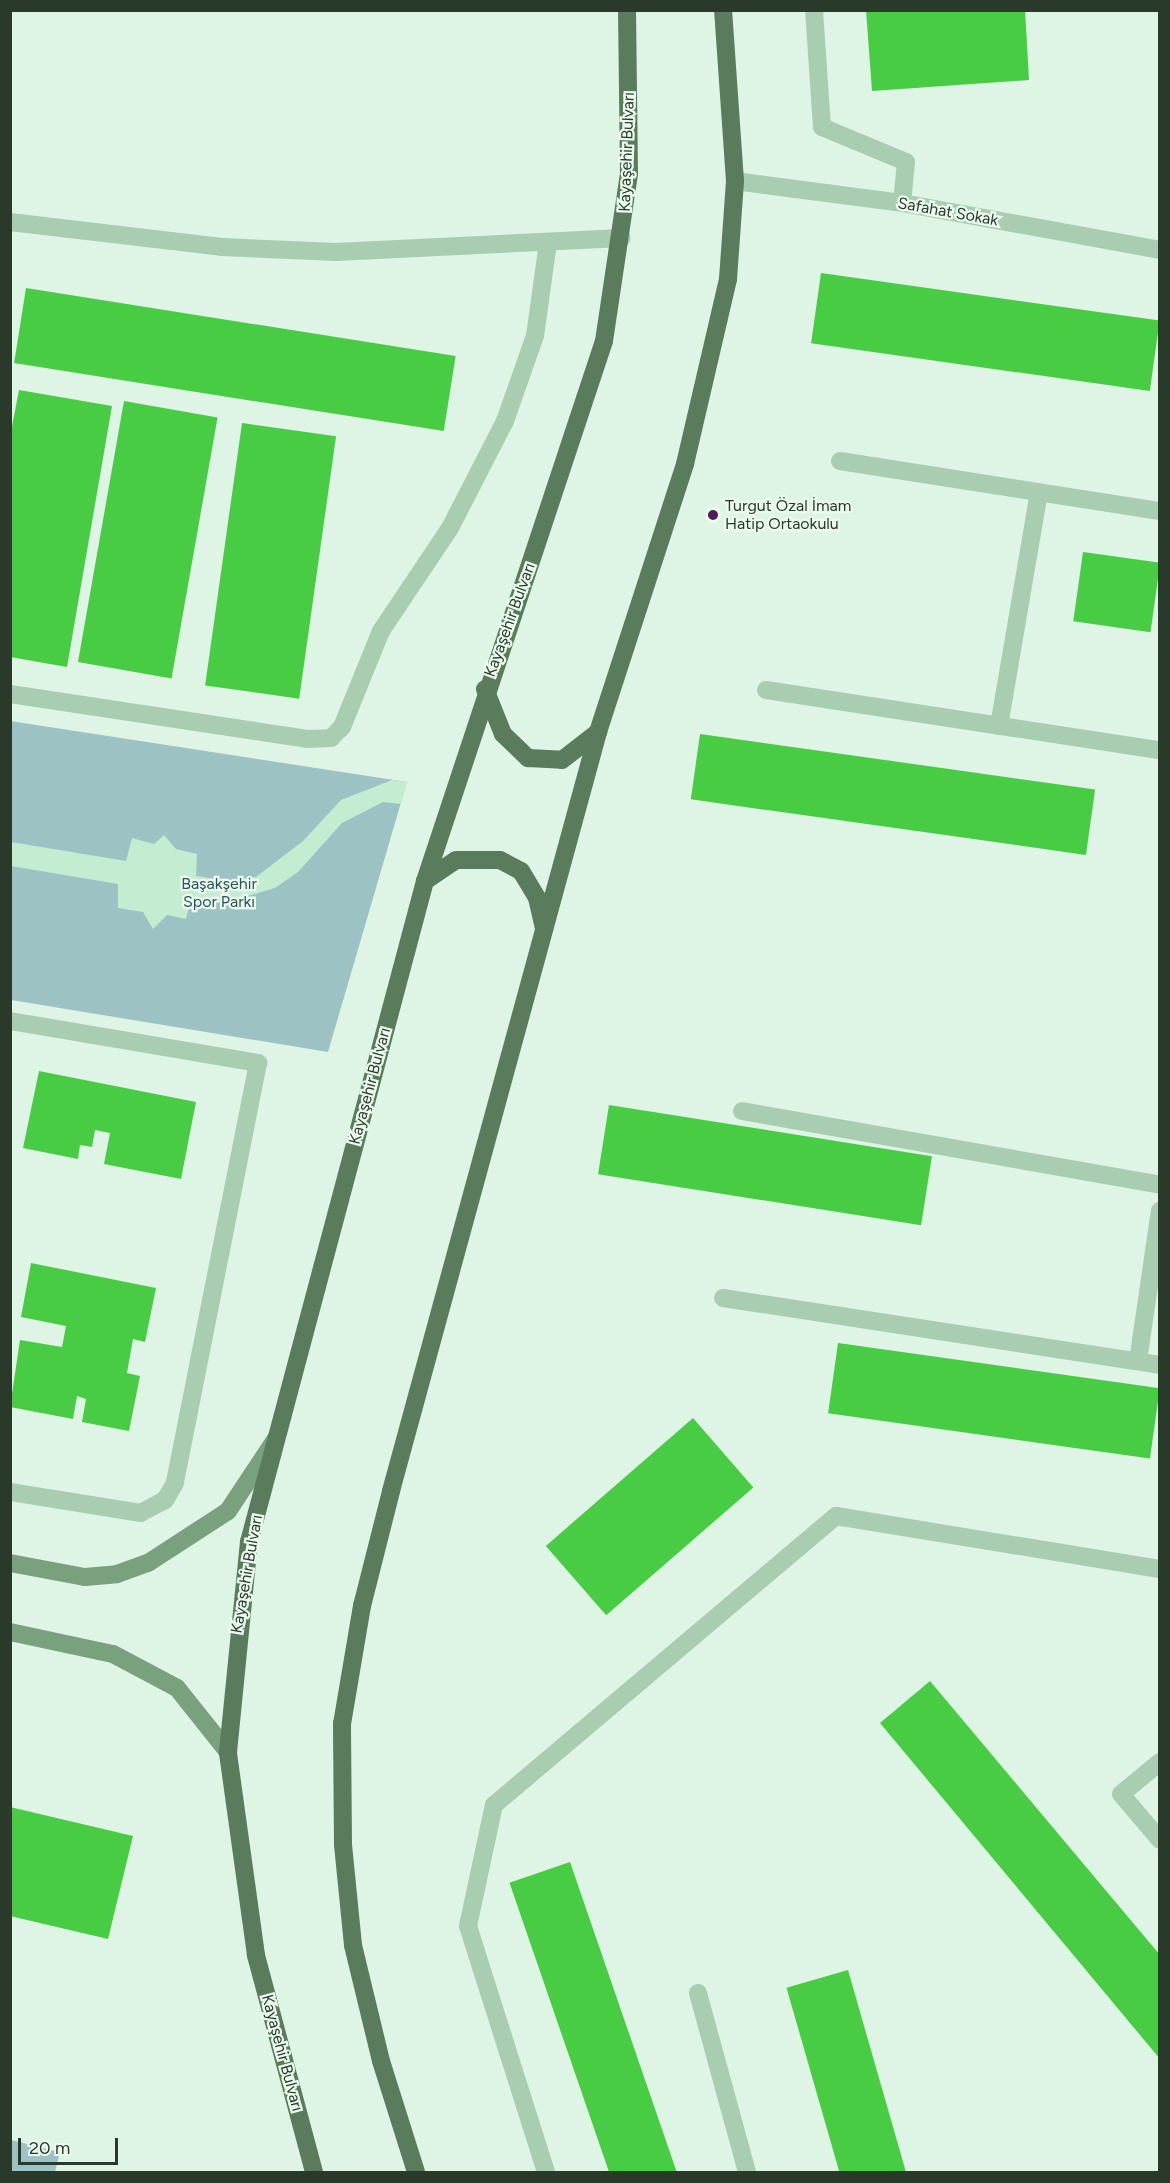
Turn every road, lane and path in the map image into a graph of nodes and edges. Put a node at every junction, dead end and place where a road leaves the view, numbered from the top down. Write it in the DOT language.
graph roads {
  1 [pos="627,10"];
  2 [pos="723,10"];
  3 [pos="814,10"];
  4 [pos="735,181"];
  5 [pos="902,203"];
  6 [pos="10,222"];
  7 [pos="622,238"];
  8 [pos="548,242"];
  9 [pos="1160,250"];
  10 [pos="840,461"];
  11 [pos="1039,492"];
  12 [pos="1160,512"];
  13 [pos="485,689"];
  14 [pos="766,690"];
  15 [pos="10,694"];
  16 [pos="999,726"];
  17 [pos="598,732"];
  18 [pos="1160,750"];
  19 [pos="425,881"];
  20 [pos="544,930"];
  21 [pos="10,1021"];
  22 [pos="742,1111"];
  23 [pos="1160,1185"];
  24 [pos="1160,1211"];
  25 [pos="723,1298"];
  26 [pos="1138,1361"];
  27 [pos="1160,1365"];
  28 [pos="276,1439"];
  29 [pos="10,1492"];
  30 [pos="10,1563"];
  31 [pos="1160,1569"];
  32 [pos="10,1632"];
  33 [pos="228,1752"];
  34 [pos="1160,1762"];
  35 [pos="1160,1840"];
  36 [pos="698,1993"];
  37 [pos="314,2172"];
  38 [pos="416,2172"];
  39 [pos="546,2172"];
  40 [pos="747,2172"];
  1 -- 7 [label="main road, Kayaşehir Bulvarı"];
  2 -- 4 [label="main road"];
  3 -- 5 [label="street"];
  4 -- 5 [label="street, Safahat Sokak"];
  4 -- 17 [label="main road"];
  5 -- 9 [label="street, Safahat Sokak"];
  6 -- 8 [label="street"];
  7 -- 8 [label="street"];
  7 -- 13 [label="main road, Kayaşehir Bulvarı"];
  8 -- 15 [label="street"];
  10 -- 11 [label="street"];
  11 -- 12 [label="street"];
  11 -- 16 [label="street"];
  13 -- 17 [label="main road"];
  13 -- 19 [label="main road, Kayaşehir Bulvarı"];
  14 -- 16 [label="street"];
  16 -- 18 [label="street"];
  17 -- 20 [label="main road"];
  19 -- 20 [label="main road"];
  19 -- 28 [label="main road, Kayaşehir Bulvarı"];
  20 -- 38 [label="main road"];
  21 -- 29 [label="street"];
  22 -- 23 [label="street"];
  24 -- 26 [label="street"];
  25 -- 26 [label="street"];
  26 -- 27 [label="street"];
  28 -- 30 [label="street"];
  28 -- 33 [label="main road, Kayaşehir Bulvarı"];
  31 -- 39 [label="street"];
  32 -- 33 [label="street"];
  33 -- 37 [label="main road, Kayaşehir Bulvarı"];
  34 -- 35 [label="street"];
  36 -- 40 [label="street"];
}
